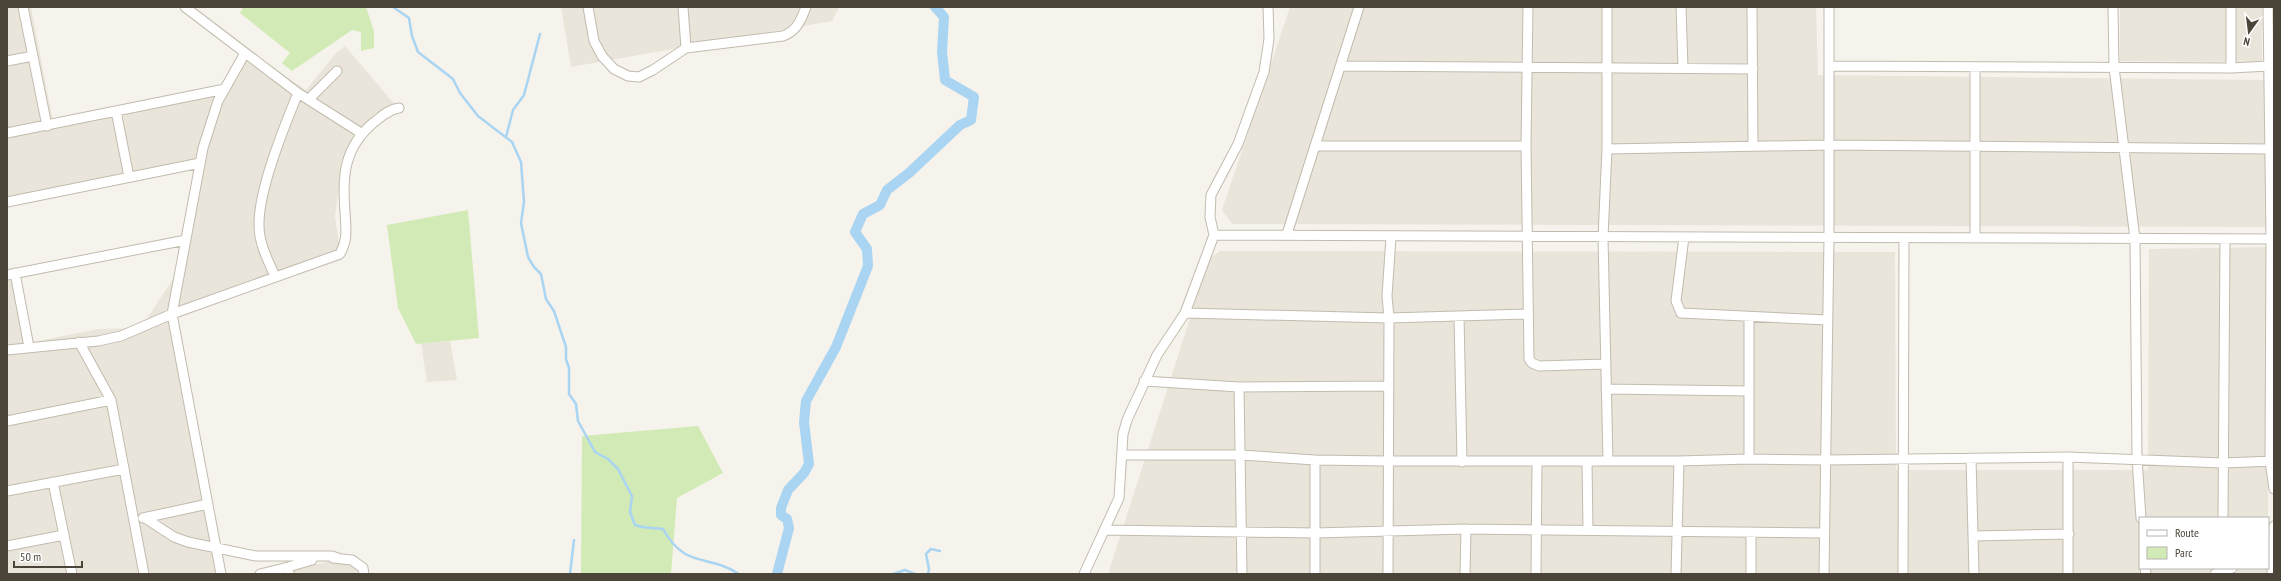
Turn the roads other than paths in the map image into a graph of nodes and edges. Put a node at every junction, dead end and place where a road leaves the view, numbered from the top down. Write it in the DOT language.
graph roads {
  1 [pos="23,7"];
  2 [pos="185,7"];
  3 [pos="588,7"];
  4 [pos="683,7"];
  5 [pos="806,7"];
  6 [pos="1268,7"];
  7 [pos="1359,7"];
  8 [pos="1528,7"];
  9 [pos="1607,7"];
  10 [pos="1681,7"];
  11 [pos="1752,7"];
  12 [pos="1829,7"];
  13 [pos="2113,7"];
  14 [pos="2231,7"];
  15 [pos="2268,7"];
  16 [pos="686,48"];
  17 [pos="245,53"];
  18 [pos="33,56"];
  19 [pos="7,61"];
  20 [pos="1341,66"];
  21 [pos="1829,66"];
  22 [pos="2269,66"];
  23 [pos="1975,67"];
  24 [pos="2114,67"];
  25 [pos="1528,68"];
  26 [pos="1683,68"];
  27 [pos="2231,68"];
  28 [pos="1608,69"];
  29 [pos="1753,69"];
  30 [pos="337,71"];
  31 [pos="225,89"];
  32 [pos="298,93"];
  33 [pos="308,99"];
  34 [pos="399,108"];
  35 [pos="116,112"];
  36 [pos="47,126"];
  37 [pos="7,133"];
  38 [pos="361,133"];
  39 [pos="1828,145"];
  40 [pos="1315,146"];
  41 [pos="1526,146"];
  42 [pos="1753,146"];
  43 [pos="1975,147"];
  44 [pos="2122,148"];
  45 [pos="1607,149"];
  46 [pos="2270,150"];
  47 [pos="200,163"];
  48 [pos="129,177"];
  49 [pos="7,202"];
  50 [pos="1287,234"];
  51 [pos="1214,235"];
  52 [pos="1391,237"];
  53 [pos="1528,237"];
  54 [pos="1603,237"];
  55 [pos="1684,237"];
  56 [pos="1829,238"];
  57 [pos="1904,238"];
  58 [pos="1975,238"];
  59 [pos="2135,239"];
  60 [pos="2225,239"];
  61 [pos="2273,239"];
  62 [pos="186,240"];
  63 [pos="11,274"];
  64 [pos="274,276"];
  65 [pos="1185,313"];
  66 [pos="172,314"];
  67 [pos="1527,314"];
  68 [pos="1460,316"];
  69 [pos="1748,317"];
  70 [pos="1389,318"];
  71 [pos="1827,320"];
  72 [pos="79,342"];
  73 [pos="29,347"];
  74 [pos="7,350"];
  75 [pos="1606,364"];
  76 [pos="1144,381"];
  77 [pos="1389,386"];
  78 [pos="1239,387"];
  79 [pos="1606,389"];
  80 [pos="1748,391"];
  81 [pos="111,400"];
  82 [pos="7,421"];
  83 [pos="1123,455"];
  84 [pos="1241,455"];
  85 [pos="2068,456"];
  86 [pos="1971,458"];
  87 [pos="2137,458"];
  88 [pos="1749,459"];
  89 [pos="1904,459"];
  90 [pos="1315,460"];
  91 [pos="1825,460"];
  92 [pos="1608,461"];
  93 [pos="1679,461"];
  94 [pos="2272,461"];
  95 [pos="1387,462"];
  96 [pos="1462,462"];
  97 [pos="1537,462"];
  98 [pos="1587,462"];
  99 [pos="2223,463"];
  100 [pos="124,469"];
  101 [pos="53,482"];
  102 [pos="2274,490"];
  103 [pos="7,491"];
  104 [pos="208,504"];
  105 [pos="2141,517"];
  106 [pos="2223,517"];
  107 [pos="145,518"];
  108 [pos="134,521"];
  109 [pos="2274,526"];
  110 [pos="1466,529"];
  111 [pos="1537,529"];
  112 [pos="1104,530"];
  113 [pos="1588,530"];
  114 [pos="1387,531"];
  115 [pos="1679,531"];
  116 [pos="1751,532"];
  117 [pos="1242,533"];
  118 [pos="1824,533"];
  119 [pos="1315,534"];
  120 [pos="2069,534"];
  121 [pos="64,535"];
  122 [pos="1973,536"];
  123 [pos="7,546"];
  124 [pos="216,548"];
  125 [pos="2271,554"];
  126 [pos="338,558"];
  127 [pos="289,571"];
  128 [pos="72,574"];
  129 [pos="144,574"];
  130 [pos="221,574"];
  131 [pos="260,574"];
  132 [pos="364,574"];
  133 [pos="1084,574"];
  134 [pos="1242,574"];
  135 [pos="1315,574"];
  136 [pos="1388,574"];
  137 [pos="1465,574"];
  138 [pos="1536,574"];
  139 [pos="1676,574"];
  140 [pos="1751,574"];
  141 [pos="1824,574"];
  142 [pos="1903,574"];
  143 [pos="1974,574"];
  144 [pos="2068,574"];
  145 [pos="2272,574"];
  1 -- 18 [label="street"];
  2 -- 17 [label="street"];
  3 -- 16 [label="street"];
  4 -- 16 [label="street"];
  5 -- 16 [label="street"];
  6 -- 51 [label="street"];
  7 -- 20 [label="street"];
  8 -- 25 [label="street"];
  9 -- 28 [label="street"];
  10 -- 26 [label="street"];
  11 -- 29 [label="street"];
  12 -- 21 [label="street"];
  13 -- 24 [label="street"];
  14 -- 27 [label="street"];
  15 -- 22 [label="street"];
  17 -- 31 [label="street"];
  17 -- 32 [label="street"];
  18 -- 19 [label="street"];
  18 -- 36 [label="street"];
  20 -- 25 [label="street"];
  20 -- 40 [label="street"];
  21 -- 23 [label="street"];
  21 -- 39 [label="street"];
  22 -- 27 [label="street"];
  22 -- 46 [label="street"];
  23 -- 24 [label="street"];
  23 -- 43 [label="street"];
  24 -- 27 [label="street"];
  24 -- 44 [label="street"];
  25 -- 28 [label="street"];
  25 -- 41 [label="street"];
  26 -- 28 [label="street"];
  26 -- 29 [label="street"];
  28 -- 45 [label="street"];
  29 -- 42 [label="street"];
  30 -- 33 [label="street"];
  31 -- 35 [label="street"];
  31 -- 47 [label="street"];
  32 -- 33 [label="street"];
  32 -- 64 [label="street"];
  33 -- 38 [label="street"];
  34 -- 38 [label="street"];
  35 -- 36 [label="street"];
  35 -- 48 [label="street"];
  36 -- 37 [label="street"];
  38 -- 64 [label="street"];
  39 -- 42 [label="street"];
  39 -- 43 [label="street"];
  39 -- 56 [label="street"];
  40 -- 41 [label="street"];
  40 -- 50 [label="street"];
  41 -- 53 [label="street"];
  42 -- 45 [label="street"];
  43 -- 44 [label="street"];
  43 -- 58 [label="street"];
  44 -- 46 [label="street"];
  44 -- 59 [label="street"];
  45 -- 54 [label="street"];
  46 -- 61 [label="street"];
  47 -- 48 [label="street"];
  47 -- 62 [label="street"];
  48 -- 49 [label="street"];
  50 -- 51 [label="street"];
  50 -- 52 [label="street"];
  51 -- 65 [label="street"];
  52 -- 53 [label="street"];
  52 -- 70 [label="street"];
  53 -- 54 [label="street"];
  53 -- 67 [label="street"];
  54 -- 55 [label="street"];
  54 -- 75 [label="street"];
  55 -- 56 [label="street"];
  55 -- 69 [label="street"];
  56 -- 57 [label="street"];
  56 -- 71 [label="street"];
  57 -- 58 [label="street"];
  57 -- 89 [label="street"];
  58 -- 59 [label="street"];
  59 -- 60 [label="street"];
  59 -- 87 [label="street"];
  60 -- 61 [label="street"];
  60 -- 99 [label="street"];
  61 -- 94 [label="street"];
  62 -- 63 [label="street"];
  62 -- 66 [label="street"];
  63 -- 73 [label="street"];
  64 -- 66 [label="street"];
  65 -- 70 [label="street"];
  65 -- 76 [label="street"];
  66 -- 72 [label="street"];
  66 -- 104 [label="street"];
  67 -- 68 [label="street"];
  67 -- 75 [label="street"];
  68 -- 70 [label="street"];
  68 -- 96 [label="street"];
  69 -- 71 [label="street"];
  69 -- 80 [label="street"];
  70 -- 77 [label="street"];
  71 -- 91 [label="street"];
  72 -- 73 [label="street"];
  72 -- 81 [label="street"];
  73 -- 74 [label="street"];
  75 -- 79 [label="street"];
  76 -- 78 [label="street"];
  76 -- 83 [label="street"];
  77 -- 78 [label="street"];
  77 -- 95 [label="street"];
  78 -- 84 [label="street"];
  79 -- 80 [label="street"];
  79 -- 92 [label="street"];
  80 -- 88 [label="street"];
  81 -- 82 [label="street"];
  81 -- 100 [label="street"];
  83 -- 84 [label="street"];
  83 -- 112 [label="street"];
  84 -- 90 [label="street"];
  84 -- 117 [label="street"];
  85 -- 86 [label="street"];
  85 -- 87 [label="street"];
  85 -- 120 [label="street"];
  86 -- 89 [label="street"];
  86 -- 122 [label="street"];
  87 -- 99 [label="street"];
  87 -- 105 [label="street"];
  88 -- 91 [label="street"];
  88 -- 93 [label="street"];
  89 -- 91 [label="street"];
  89 -- 142 [label="street"];
  90 -- 95 [label="street"];
  90 -- 119 [label="street"];
  91 -- 118 [label="street"];
  92 -- 93 [label="street"];
  92 -- 98 [label="street"];
  93 -- 115 [label="street"];
  94 -- 99 [label="street"];
  94 -- 102 [label="street"];
  95 -- 96 [label="street"];
  95 -- 114 [label="street"];
  96 -- 97 [label="street"];
  97 -- 98 [label="street"];
  97 -- 111 [label="street"];
  98 -- 113 [label="street"];
  99 -- 106 [label="street"];
  100 -- 101 [label="street"];
  100 -- 108 [label="street"];
  101 -- 103 [label="street"];
  101 -- 121 [label="street"];
  104 -- 107 [label="street"];
  104 -- 124 [label="street"];
  107 -- 108 [label="street"];
  107 -- 124 [label="street"];
  108 -- 129 [label="street"];
  109 -- 125 [label="street"];
  110 -- 111 [label="street"];
  110 -- 114 [label="street"];
  110 -- 137 [label="street"];
  111 -- 113 [label="street"];
  111 -- 138 [label="street"];
  112 -- 117 [label="street"];
  112 -- 133 [label="street"];
  113 -- 115 [label="street"];
  114 -- 119 [label="street"];
  114 -- 136 [label="street"];
  115 -- 116 [label="street"];
  115 -- 139 [label="street"];
  116 -- 118 [label="street"];
  116 -- 140 [label="street"];
  117 -- 119 [label="street"];
  117 -- 134 [label="street"];
  118 -- 141 [label="street"];
  119 -- 135 [label="street"];
  120 -- 122 [label="street"];
  120 -- 144 [label="street"];
  121 -- 123 [label="street"];
  121 -- 128 [label="street"];
  122 -- 143 [label="street"];
  124 -- 126 [label="street"];
  124 -- 130 [label="street"];
  125 -- 145 [label="street"];
  126 -- 127 [label="street"];
  126 -- 132 [label="street"];
  127 -- 131 [label="street"];
}
